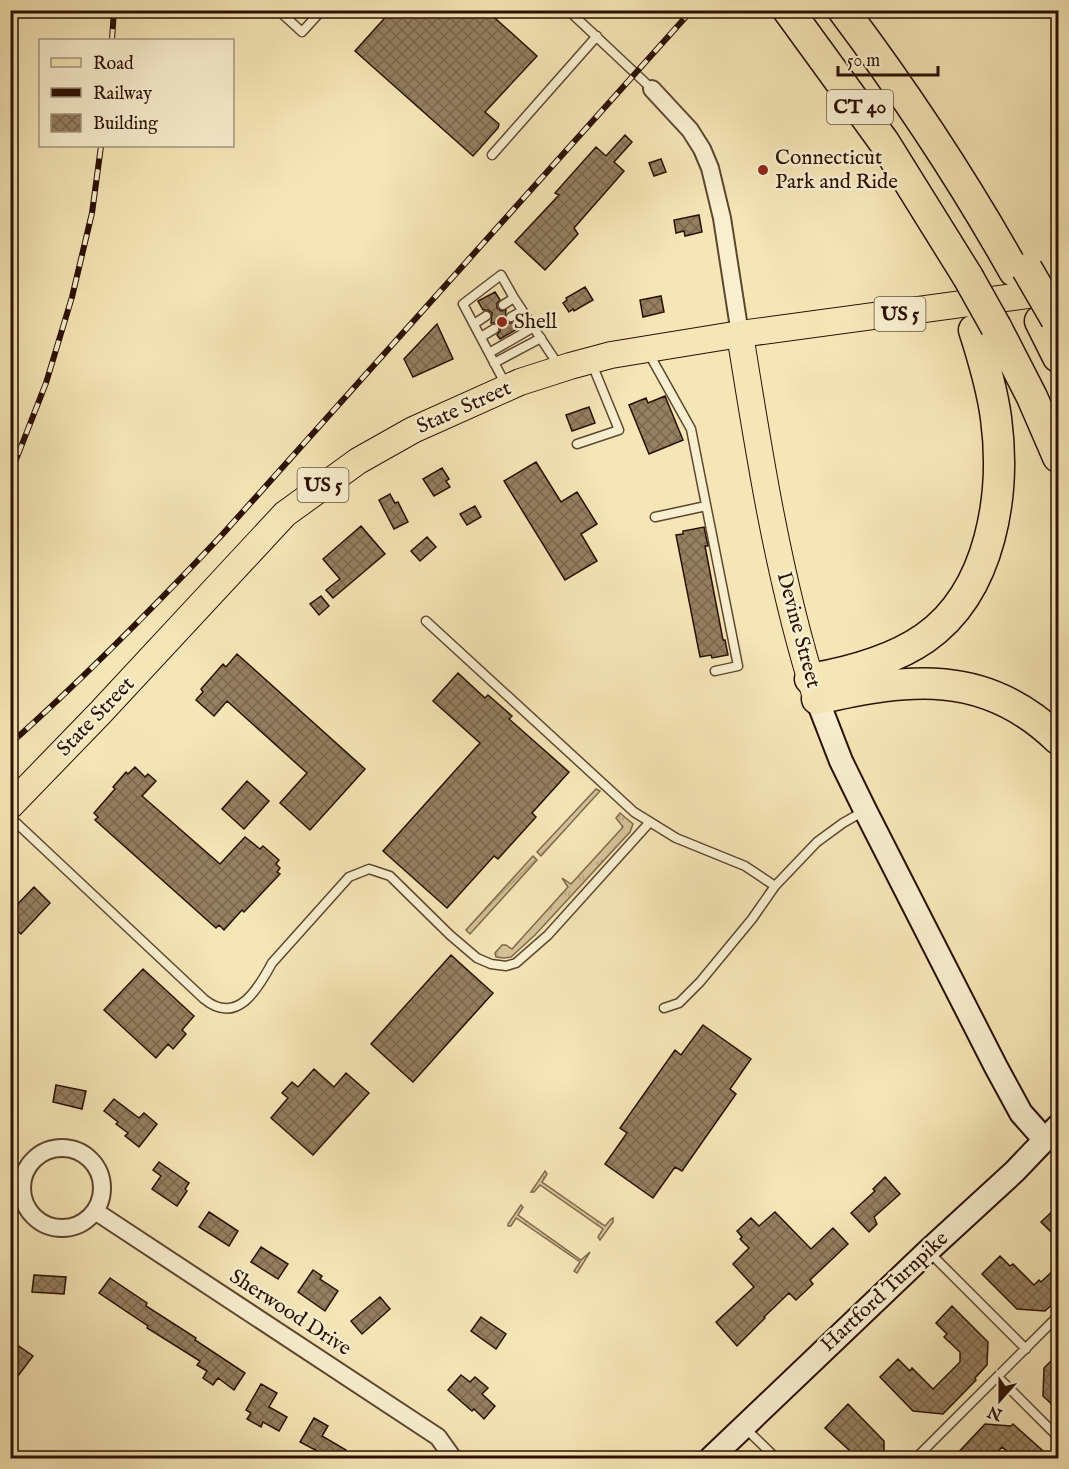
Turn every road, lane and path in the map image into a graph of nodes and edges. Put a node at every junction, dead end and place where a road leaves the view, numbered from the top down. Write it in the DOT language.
graph roads {
  1 [pos="278,10"];
  2 [pos="322,10"];
  3 [pos="568,10"];
  4 [pos="788,10"];
  5 [pos="843,10"];
  6 [pos="597,36"];
  7 [pos="652,89"];
  8 [pos="492,155"];
  9 [pos="514,298"];
  10 [pos="503,305"];
  11 [pos="522,311"];
  12 [pos="1053,314"];
  13 [pos="486,316"];
  14 [pos="511,318"];
  15 [pos="474,324"];
  16 [pos="534,327"];
  17 [pos="985,328"];
  18 [pos="494,329"];
  19 [pos="740,334"];
  20 [pos="481,337"];
  21 [pos="541,338"];
  22 [pos="646,349"];
  23 [pos="489,353"];
  24 [pos="1059,357"];
  25 [pos="591,360"];
  26 [pos="494,363"];
  27 [pos="561,368"];
  28 [pos="507,388"];
  29 [pos="577,444"];
  30 [pos="1059,457"];
  31 [pos="706,506"];
  32 [pos="655,517"];
  33 [pos="426,621"];
  34 [pos="715,671"];
  35 [pos="813,689"];
  36 [pos="1059,739"];
  37 [pos="10,806"];
  38 [pos="865,810"];
  39 [pos="10,817"];
  40 [pos="649,823"];
  41 [pos="775,886"];
  42 [pos="664,1008"];
  43 [pos="1052,1133"];
  44 [pos="95,1211"];
  45 [pos="928,1251"];
  46 [pos="1059,1316"];
  47 [pos="1026,1349"];
  48 [pos="998,1377"];
  49 [pos="744,1427"];
  50 [pos="1059,1437"];
  51 [pos="453,1458"];
  52 [pos="711,1458"];
  53 [pos="776,1458"];
  54 [pos="916,1458"];
  1 -- 2 [label="lane"];
  3 -- 6 [label="lane"];
  4 -- 17 [label="highway, CT 40"];
  5 -- 12 [label="highway, CT 40"];
  6 -- 7 [label="lane"];
  6 -- 8 [label="lane"];
  7 -- 19 [label="street, Devine Street"];
  9 -- 10 [label="lane"];
  9 -- 11 [label="lane"];
  9 -- 15 [label="lane"];
  11 -- 14 [label="lane"];
  11 -- 16 [label="lane"];
  12 -- 19 [label="main road, State Street / US 5"];
  12 -- 24 [label="highway, CT 40"];
  13 -- 15 [label="lane"];
  15 -- 20 [label="lane"];
  16 -- 21 [label="lane"];
  16 -- 23 [label="lane"];
  17 -- 30 [label="highway"];
  17 -- 35 [label="highway"];
  18 -- 20 [label="lane"];
  19 -- 22 [label="main road, State Street / US 5"];
  19 -- 35 [label="main road, Devine Street"];
  20 -- 23 [label="lane"];
  21 -- 26 [label="lane"];
  21 -- 27 [label="lane"];
  22 -- 25 [label="main road, State Street / US 5"];
  22 -- 31 [label="lane"];
  23 -- 26 [label="lane"];
  25 -- 27 [label="main road, State Street / US 5"];
  25 -- 29 [label="lane"];
  26 -- 28 [label="lane"];
  27 -- 28 [label="main road, State Street / US 5"];
  28 -- 37 [label="main road, State Street / US 5"];
  31 -- 32 [label="lane"];
  31 -- 34 [label="lane"];
  33 -- 40 [label="lane"];
  35 -- 36 [label="highway"];
  35 -- 38 [label="main road, Devine Street"];
  38 -- 41 [label="lane"];
  38 -- 43 [label="main road, Devine Street"];
  39 -- 40 [label="lane"];
  40 -- 41 [label="lane"];
  41 -- 42 [label="lane"];
  43 -- 45 [label="main road, Hartford Turnpike"];
  44 -- 44 [label="street"];
  44 -- 51 [label="street, Sherwood Drive"];
  45 -- 47 [label="lane"];
  45 -- 49 [label="main road, Hartford Turnpike"];
  46 -- 47 [label="lane"];
  47 -- 48 [label="lane"];
  48 -- 50 [label="lane"];
  48 -- 54 [label="lane"];
  49 -- 52 [label="main road, Hartford Turnpike"];
  49 -- 53 [label="lane"];
}
